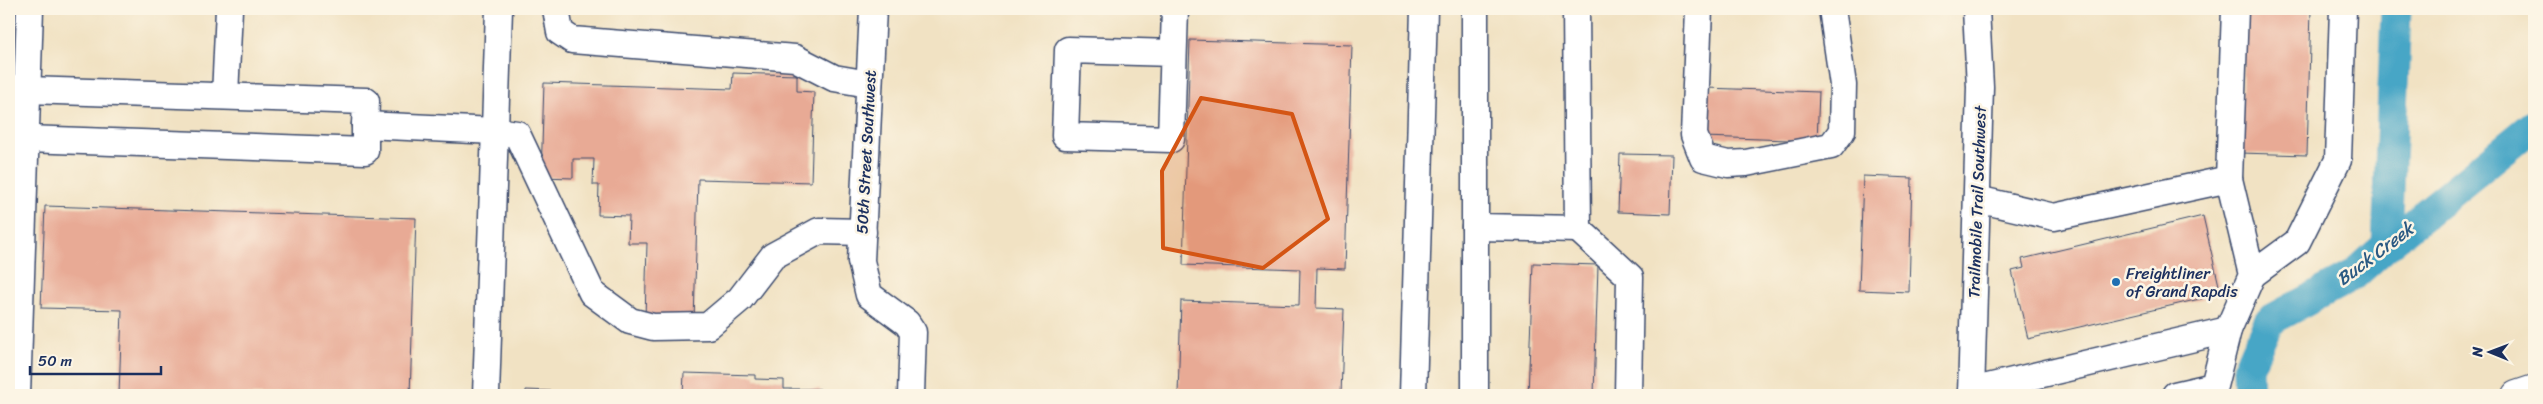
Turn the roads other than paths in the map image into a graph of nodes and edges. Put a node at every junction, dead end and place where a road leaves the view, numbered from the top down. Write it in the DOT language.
graph roads {
  1 [pos="30,9"];
  2 [pos="229,9"];
  3 [pos="499,9"];
  4 [pos="556,9"];
  5 [pos="873,9"];
  6 [pos="1175,9"];
  7 [pos="1424,9"];
  8 [pos="1475,9"];
  9 [pos="1576,9"];
  10 [pos="1699,9"];
  11 [pos="1832,9"];
  12 [pos="1976,9"];
  13 [pos="2235,9"];
  14 [pos="2343,9"];
  15 [pos="1173,53"];
  16 [pos="869,84"];
  17 [pos="27,90"];
  18 [pos="225,96"];
  19 [pos="365,125"];
  20 [pos="495,131"];
  21 [pos="26,139"];
  22 [pos="2229,179"];
  23 [pos="1977,199"];
  24 [pos="1475,227"];
  25 [pos="1578,230"];
  26 [pos="863,232"];
  27 [pos="2252,275"];
  28 [pos="2228,330"];
  29 [pos="2534,389"];
  30 [pos="1971,393"];
  31 [pos="17,395"];
  32 [pos="486,395"];
  33 [pos="911,395"];
  34 [pos="1413,395"];
  35 [pos="1475,395"];
  36 [pos="1628,395"];
  37 [pos="2175,395"];
  38 [pos="2516,395"];
  1 -- 17 [label="street"];
  2 -- 18 [label="street"];
  3 -- 20 [label="street"];
  4 -- 16 [label="street"];
  5 -- 16 [label="street, 50th Street Southwest"];
  6 -- 15 [label="street"];
  7 -- 34 [label="street"];
  8 -- 24 [label="street"];
  9 -- 25 [label="street"];
  10 -- 11 [label="street"];
  12 -- 23 [label="street, Trailmobile Trail Southwest"];
  13 -- 22 [label="street"];
  14 -- 27 [label="street"];
  15 -- 15 [label="street"];
  16 -- 26 [label="street, 50th Street Southwest"];
  17 -- 18 [label="street"];
  17 -- 21 [label="street"];
  18 -- 19 [label="street"];
  19 -- 20 [label="street"];
  19 -- 21 [label="street"];
  20 -- 26 [label="street"];
  20 -- 32 [label="street"];
  21 -- 31 [label="street"];
  22 -- 23 [label="street"];
  22 -- 27 [label="street"];
  23 -- 30 [label="street, Trailmobile Trail Southwest"];
  24 -- 25 [label="street"];
  24 -- 35 [label="street"];
  25 -- 36 [label="street"];
  26 -- 33 [label="street, 50th Street Southwest"];
  27 -- 28 [label="street"];
  28 -- 30 [label="street"];
  28 -- 37 [label="street"];
  29 -- 38 [label="highway"];
}
